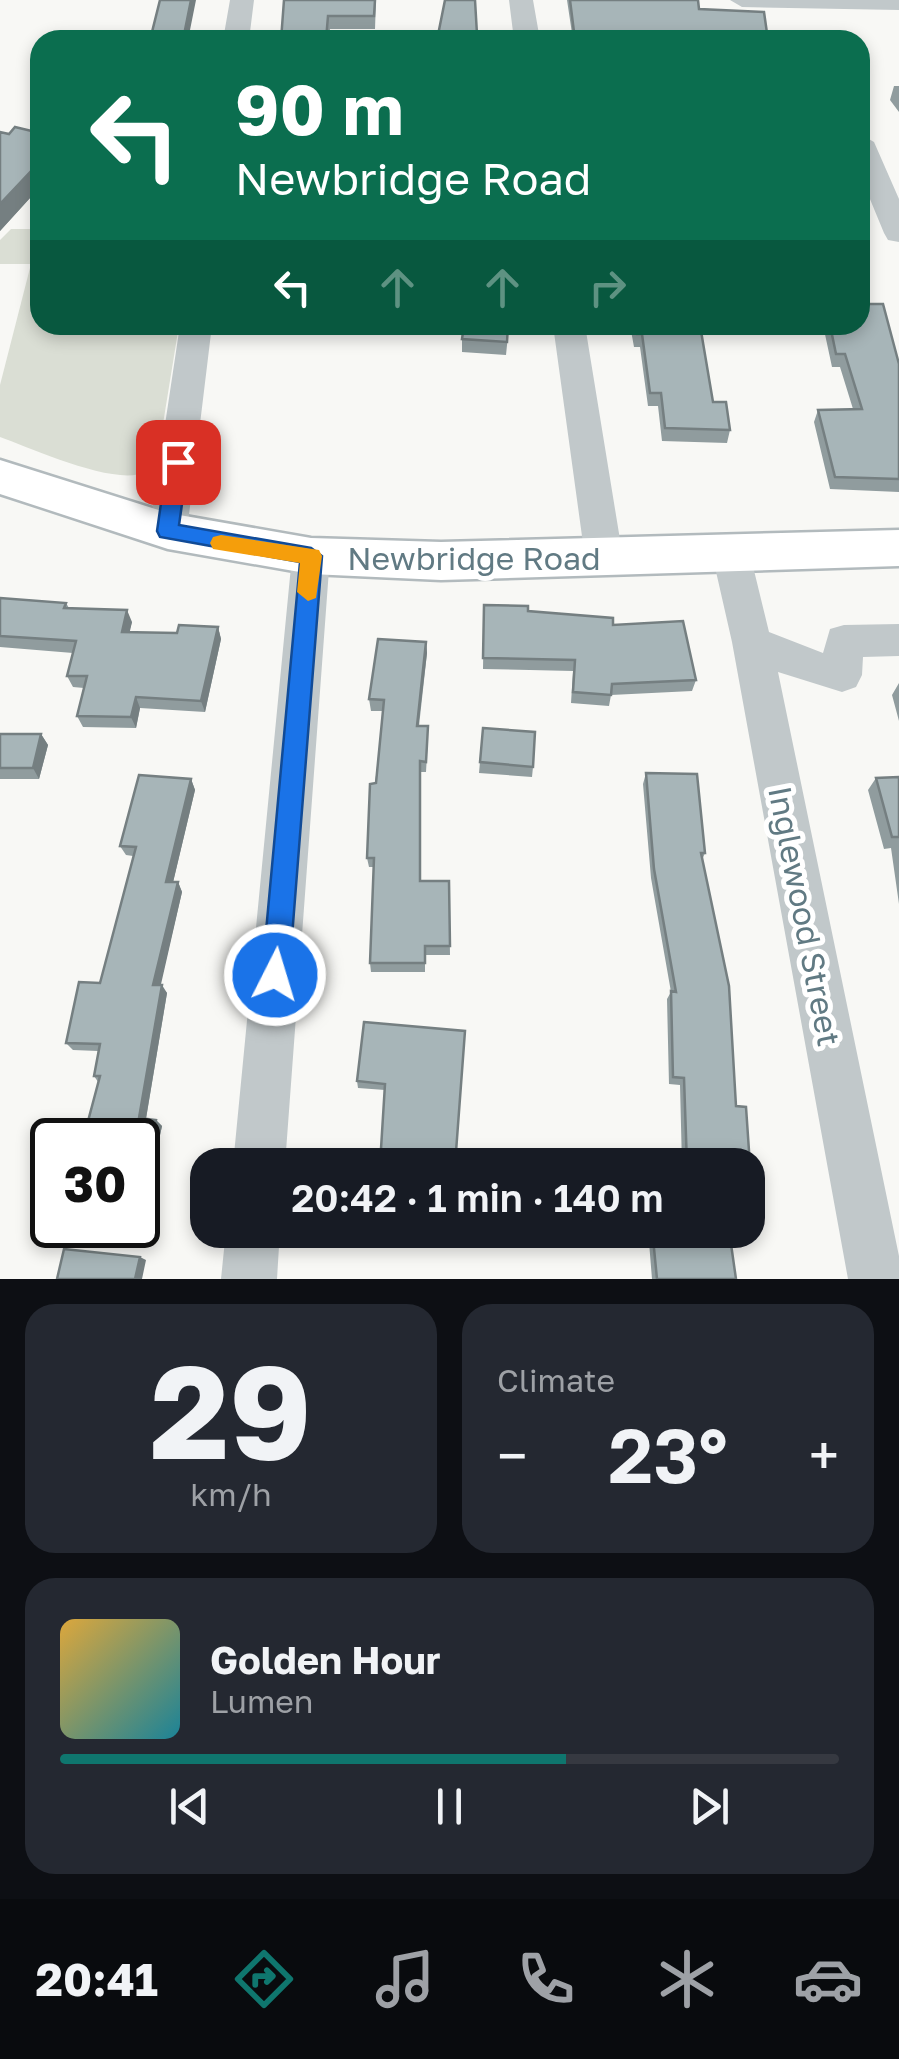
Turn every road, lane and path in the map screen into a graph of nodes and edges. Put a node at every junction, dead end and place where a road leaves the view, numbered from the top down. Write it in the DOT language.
graph roads {
  1 [pos="242,0"];
  2 [pos="521,0"];
  3 [pos="742,0"];
  4 [pos="899,3"];
  5 [pos="238,30"];
  6 [pos="526,30"];
  7 [pos="870,166"];
  8 [pos="899,234"];
  9 [pos="195,335"];
  10 [pos="571,335"];
  11 [pos="0,477"];
  12 [pos="168,531"];
  13 [pos="899,548"];
  14 [pos="731,554"];
  15 [pos="311,556"];
  16 [pos="604,558"];
  17 [pos="899,640"];
  18 [pos="752,642"];
  19 [pos="260,1148"];
  20 [pos="252,1248"];
  21 [pos="249,1279"];
  22 [pos="876,1279"];
  1 -- 5 [label="street"];
  2 -- 6 [label="street"];
  3 -- 4 [label="street"];
  7 -- 8 [label="street"];
  9 -- 12 [label="street"];
  10 -- 16 [label="street"];
  11 -- 12 [label="main road, Newbridge Road"];
  12 -- 15 [label="main road, Newbridge Road"];
  13 -- 14 [label="main road, Newbridge Road"];
  14 -- 16 [label="main road, Newbridge Road"];
  14 -- 18 [label="street, Inglewood Street"];
  15 -- 16 [label="main road, Newbridge Road"];
  15 -- 19 [label="street"];
  17 -- 18 [label="street"];
  18 -- 22 [label="street, Inglewood Street"];
  20 -- 21 [label="street"];
}
